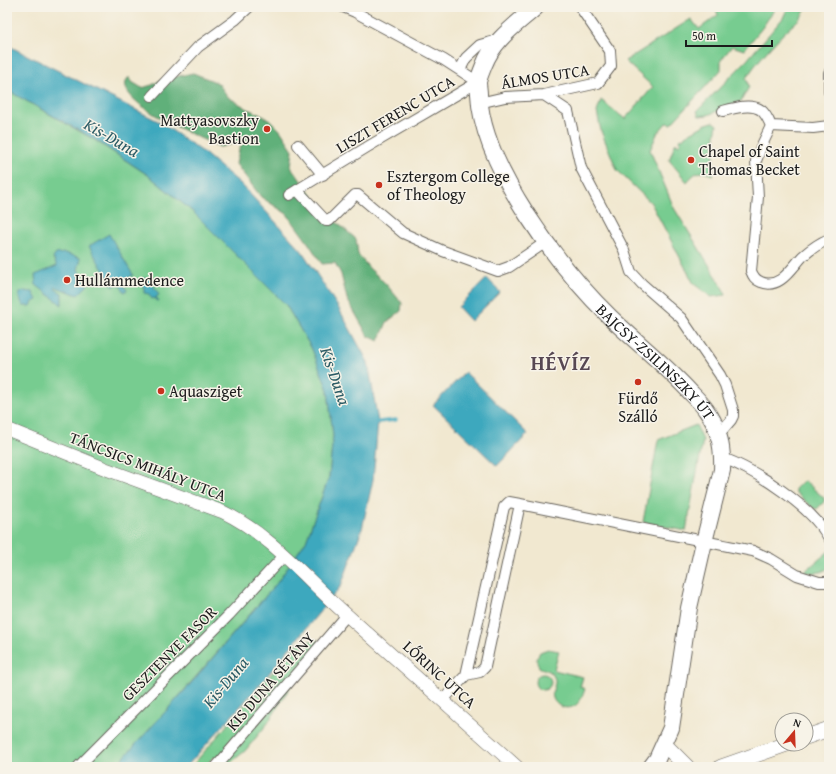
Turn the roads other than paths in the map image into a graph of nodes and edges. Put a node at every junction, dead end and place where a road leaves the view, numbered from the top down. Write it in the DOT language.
graph roads {
  1 [pos="249,7"];
  2 [pos="343,7"];
  3 [pos="536,7"];
  4 [pos="580,7"];
  5 [pos="498,40"];
  6 [pos="460,70"];
  7 [pos="829,73"];
  8 [pos="478,82"];
  9 [pos="829,92"];
  10 [pos="544,95"];
  11 [pos="152,96"];
  12 [pos="479,103"];
  13 [pos="723,111"];
  14 [pos="771,126"];
  15 [pos="829,126"];
  16 [pos="298,145"];
  17 [pos="326,173"];
  18 [pos="829,239"];
  19 [pos="546,242"];
  20 [pos="7,429"];
  21 [pos="718,434"];
  22 [pos="723,458"];
  23 [pos="520,504"];
  24 [pos="829,538"];
  25 [pos="704,542"];
  26 [pos="280,560"];
  27 [pos="489,578"];
  28 [pos="504,581"];
  29 [pos="829,582"];
  30 [pos="343,611"];
  31 [pos="466,675"];
  32 [pos="443,700"];
  33 [pos="829,729"];
  34 [pos="814,734"];
  35 [pos="665,745"];
  36 [pos="774,749"];
  37 [pos="78,767"];
  38 [pos="216,767"];
  39 [pos="518,767"];
  40 [pos="651,767"];
  41 [pos="668,767"];
  42 [pos="687,767"];
  43 [pos="721,767"];
  1 -- 11 [label="street"];
  2 -- 6 [label="street"];
  3 -- 5 [label="main road"];
  4 -- 10 [label="street, ÁLMOS UTCA"];
  5 -- 6 [label="street"];
  5 -- 8 [label="main road"];
  6 -- 8 [label="street"];
  7 -- 9 [label="street"];
  8 -- 12 [label="main road, BAJCSY-ZSILINSZKY ÚT"];
  8 -- 17 [label="street, LISZT FERENC UTCA"];
  10 -- 12 [label="street, ÁLMOS UTCA"];
  10 -- 21 [label="street"];
  12 -- 19 [label="main road, BAJCSY-ZSILINSZKY ÚT"];
  13 -- 14 [label="street"];
  14 -- 15 [label="street"];
  14 -- 18 [label="street"];
  16 -- 17 [label="street"];
  17 -- 19 [label="street, LISZT FERENC UTCA"];
  19 -- 21 [label="main road, BAJCSY-ZSILINSZKY ÚT"];
  20 -- 30 [label="street, TÁNCSICS MIHÁLY UTCA"];
  21 -- 22 [label="main road, BAJCSY-ZSILINSZKY ÚT"];
  22 -- 24 [label="street"];
  22 -- 25 [label="main road, BAJCSY-ZSILINSZKY ÚT"];
  23 -- 25 [label="street"];
  23 -- 27 [label="street"];
  23 -- 28 [label="street"];
  25 -- 29 [label="street"];
  25 -- 35 [label="main road, BAJCSY-ZSILINSZKY ÚT"];
  26 -- 37 [label="street, GESZTENYE FASOR"];
  27 -- 28 [label="street"];
  27 -- 31 [label="street"];
  28 -- 31 [label="street"];
  30 -- 32 [label="street, LŐRINC UTCA"];
  30 -- 38 [label="street, KIS DUNA SÉTÁNY"];
  31 -- 32 [label="street"];
  32 -- 39 [label="street, LŐRINC UTCA"];
  33 -- 34 [label="main road"];
  35 -- 40 [label="main road, BAJCSY-ZSILINSZKY ÚT"];
  35 -- 42 [label="main road"];
  36 -- 43 [label="main road"];
  41 -- 42 [label="main road"];
}
